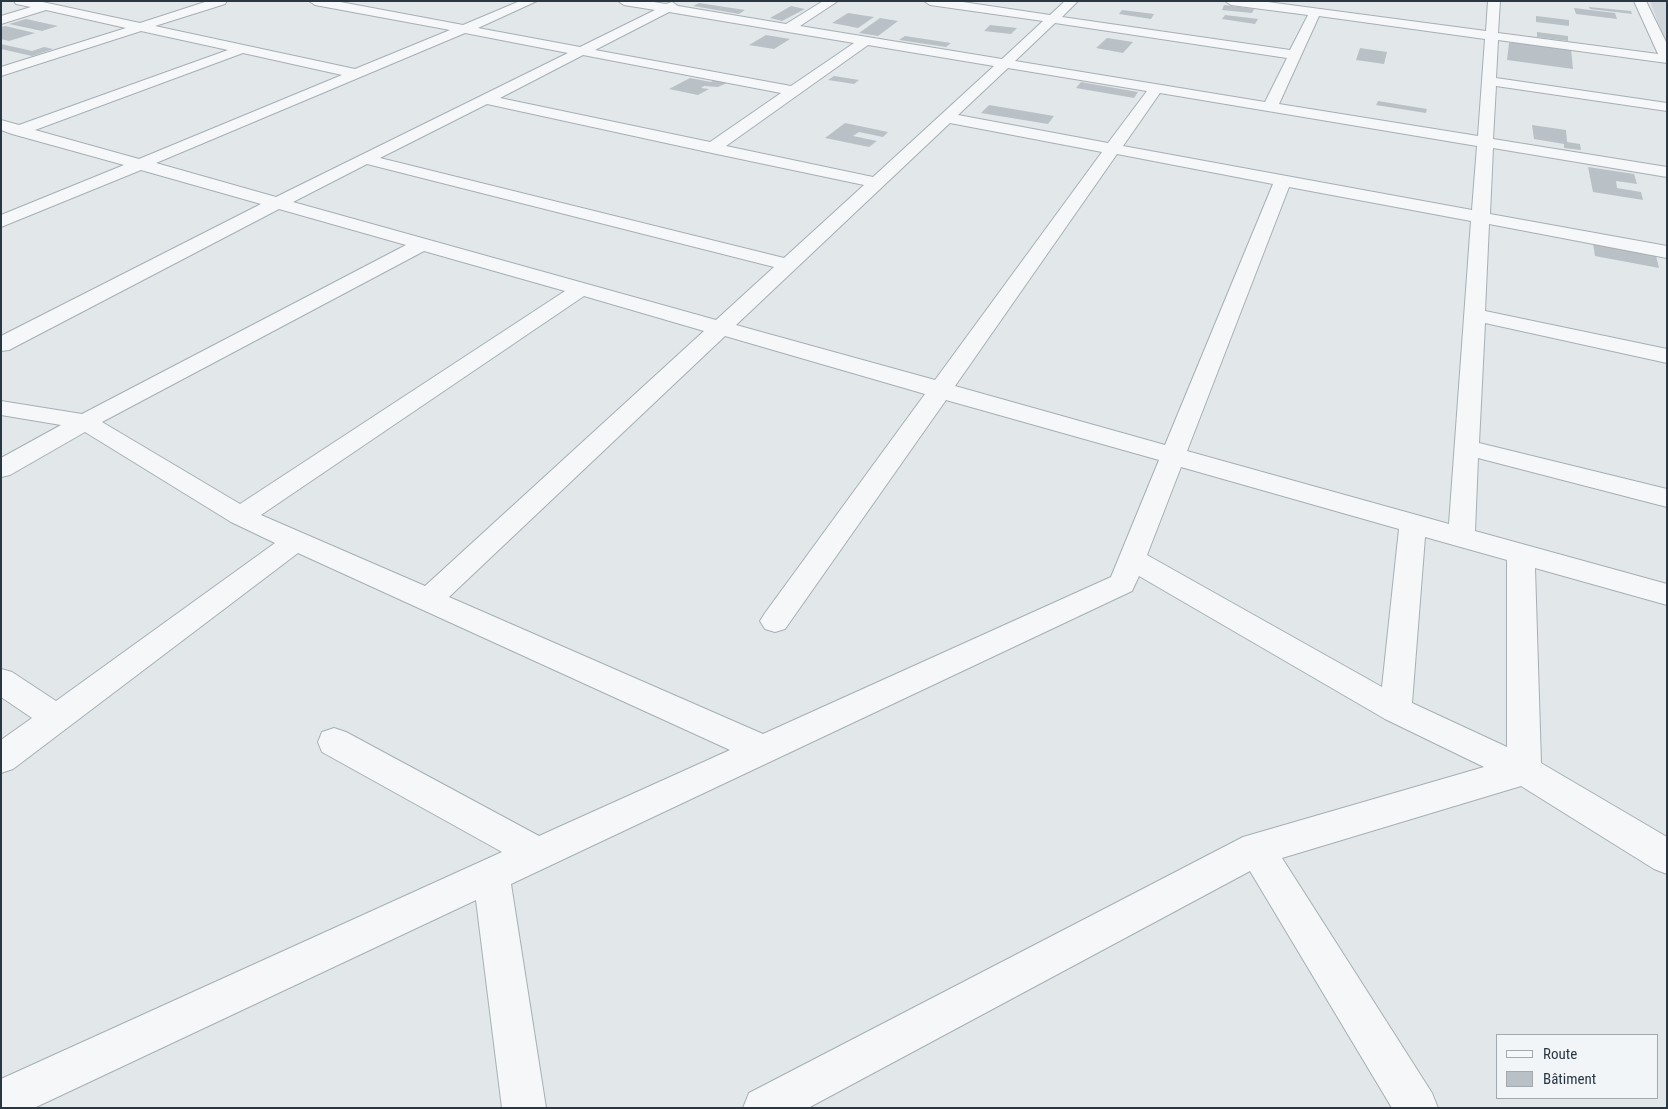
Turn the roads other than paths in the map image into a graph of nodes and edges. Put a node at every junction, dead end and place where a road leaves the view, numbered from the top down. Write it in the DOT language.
graph roads {
  1 [pos="20,1"];
  2 [pos="65,1"];
  3 [pos="221,1"];
  4 [pos="315,1"];
  5 [pos="531,1"];
  6 [pos="624,1"];
  7 [pos="832,1"];
  8 [pos="930,1"];
  9 [pos="1072,1"];
  10 [pos="1231,1"];
  11 [pos="1494,1"];
  12 [pos="1640,1"];
  13 [pos="675,5"];
  14 [pos="46,7"];
  15 [pos="1315,12"];
  16 [pos="1053,19"];
  17 [pos="1,20"];
  18 [pos="140,27"];
  19 [pos="788,28"];
  20 [pos="464,29"];
  21 [pos="1492,36"];
  22 [pos="866,41"];
  23 [pos="242,49"];
  24 [pos="582,51"];
  25 [pos="1295,55"];
  26 [pos="1667,59"];
  27 [pos="1005,64"];
  28 [pos="1,72"];
  29 [pos="358,74"];
  30 [pos="1489,81"];
  31 [pos="1156,88"];
  32 [pos="794,91"];
  33 [pos="486,99"];
  34 [pos="1270,107"];
  35 [pos="1667,107"];
  36 [pos="947,118"];
  37 [pos="7,130"];
  38 [pos="1485,143"];
  39 [pos="712,148"];
  40 [pos="1113,148"];
  41 [pos="366,159"];
  42 [pos="143,165"];
  43 [pos="1667,172"];
  44 [pos="1282,180"];
  45 [pos="877,183"];
  46 [pos="277,203"];
  47 [pos="1480,217"];
  48 [pos="1,222"];
  49 [pos="423,244"];
  50 [pos="1667,252"];
  51 [pos="788,265"];
  52 [pos="582,289"];
  53 [pos="1475,315"];
  54 [pos="721,328"];
  55 [pos="1,345"];
  56 [pos="1667,356"];
  57 [pos="940,390"];
  58 [pos="1,408"];
  59 [pos="85,422"];
  60 [pos="1466,447"];
  61 [pos="1173,456"];
  62 [pos="1,469"];
  63 [pos="1667,498"];
  64 [pos="240,516"];
  65 [pos="1413,523"];
  66 [pos="1461,537"];
  67 [pos="296,541"];
  68 [pos="1521,554"];
  69 [pos="1132,559"];
  70 [pos="1667,595"];
  71 [pos="428,600"];
  72 [pos="776,620"];
  73 [pos="1,681"];
  74 [pos="1396,710"];
  75 [pos="57,718"];
  76 [pos="334,742"];
  77 [pos="762,749"];
  78 [pos="1,759"];
  79 [pos="1524,770"];
  80 [pos="1256,849"];
  81 [pos="537,853"];
  82 [pos="1667,858"];
  83 [pos="491,875"];
  84 [pos="21,1099"];
  85 [pos="524,1108"];
  86 [pos="764,1108"];
  87 [pos="1417,1108"];
  1 -- 14 [label="street"];
  2 -- 14 [label="street"];
  3 -- 18 [label="street"];
  4 -- 20 [label="street"];
  5 -- 20 [label="street"];
  6 -- 13 [label="street"];
  7 -- 19 [label="street"];
  8 -- 16 [label="street"];
  9 -- 16 [label="street"];
  10 -- 15 [label="street"];
  11 -- 21 [label="street"];
  12 -- 26 [label="street"];
  13 -- 19 [label="street"];
  13 -- 24 [label="street"];
  14 -- 17 [label="street"];
  14 -- 18 [label="street"];
  15 -- 21 [label="street"];
  15 -- 25 [label="street"];
  16 -- 25 [label="street"];
  16 -- 27 [label="street"];
  18 -- 23 [label="street"];
  18 -- 28 [label="street"];
  19 -- 22 [label="street"];
  20 -- 24 [label="street"];
  20 -- 29 [label="street"];
  21 -- 26 [label="street"];
  21 -- 30 [label="street"];
  22 -- 27 [label="street"];
  22 -- 32 [label="street"];
  23 -- 29 [label="street"];
  23 -- 37 [label="street"];
  24 -- 32 [label="street"];
  24 -- 33 [label="street"];
  25 -- 34 [label="street"];
  27 -- 31 [label="street"];
  27 -- 36 [label="street"];
  29 -- 42 [label="street"];
  30 -- 35 [label="street"];
  30 -- 38 [label="street"];
  31 -- 34 [label="street"];
  31 -- 40 [label="street"];
  32 -- 39 [label="street"];
  33 -- 39 [label="street"];
  33 -- 41 [label="street"];
  34 -- 38 [label="street"];
  36 -- 40 [label="street"];
  36 -- 45 [label="street"];
  37 -- 42 [label="street"];
  38 -- 43 [label="street"];
  38 -- 47 [label="street"];
  39 -- 45 [label="street"];
  40 -- 44 [label="street"];
  40 -- 57 [label="street"];
  41 -- 46 [label="street"];
  41 -- 51 [label="street"];
  42 -- 46 [label="street"];
  42 -- 48 [label="street"];
  44 -- 47 [label="street"];
  44 -- 61 [label="street"];
  45 -- 51 [label="street"];
  46 -- 49 [label="street"];
  46 -- 55 [label="street"];
  47 -- 50 [label="street"];
  47 -- 53 [label="street"];
  49 -- 52 [label="street"];
  49 -- 59 [label="street"];
  51 -- 54 [label="street"];
  52 -- 54 [label="street"];
  52 -- 64 [label="street"];
  53 -- 56 [label="street"];
  53 -- 60 [label="street"];
  54 -- 57 [label="street"];
  54 -- 71 [label="street"];
  57 -- 61 [label="street"];
  57 -- 72 [label="street"];
  58 -- 59 [label="street"];
  59 -- 62 [label="street"];
  59 -- 64 [label="street"];
  60 -- 63 [label="street"];
  60 -- 66 [label="street"];
  61 -- 65 [label="street"];
  61 -- 69 [label="street"];
  64 -- 67 [label="street"];
  65 -- 66 [label="street"];
  65 -- 74 [label="street"];
  66 -- 68 [label="street"];
  67 -- 71 [label="street"];
  67 -- 75 [label="street"];
  68 -- 70 [label="street"];
  68 -- 79 [label="street"];
  69 -- 74 [label="street"];
  69 -- 77 [label="street"];
  71 -- 77 [label="street"];
  73 -- 75 [label="street"];
  74 -- 79 [label="street"];
  75 -- 78 [label="street"];
  76 -- 81 [label="street"];
  77 -- 81 [label="street"];
  79 -- 80 [label="street"];
  79 -- 82 [label="street"];
  80 -- 86 [label="street"];
  80 -- 87 [label="street"];
  81 -- 83 [label="street"];
  83 -- 84 [label="street"];
  83 -- 85 [label="street"];
}
